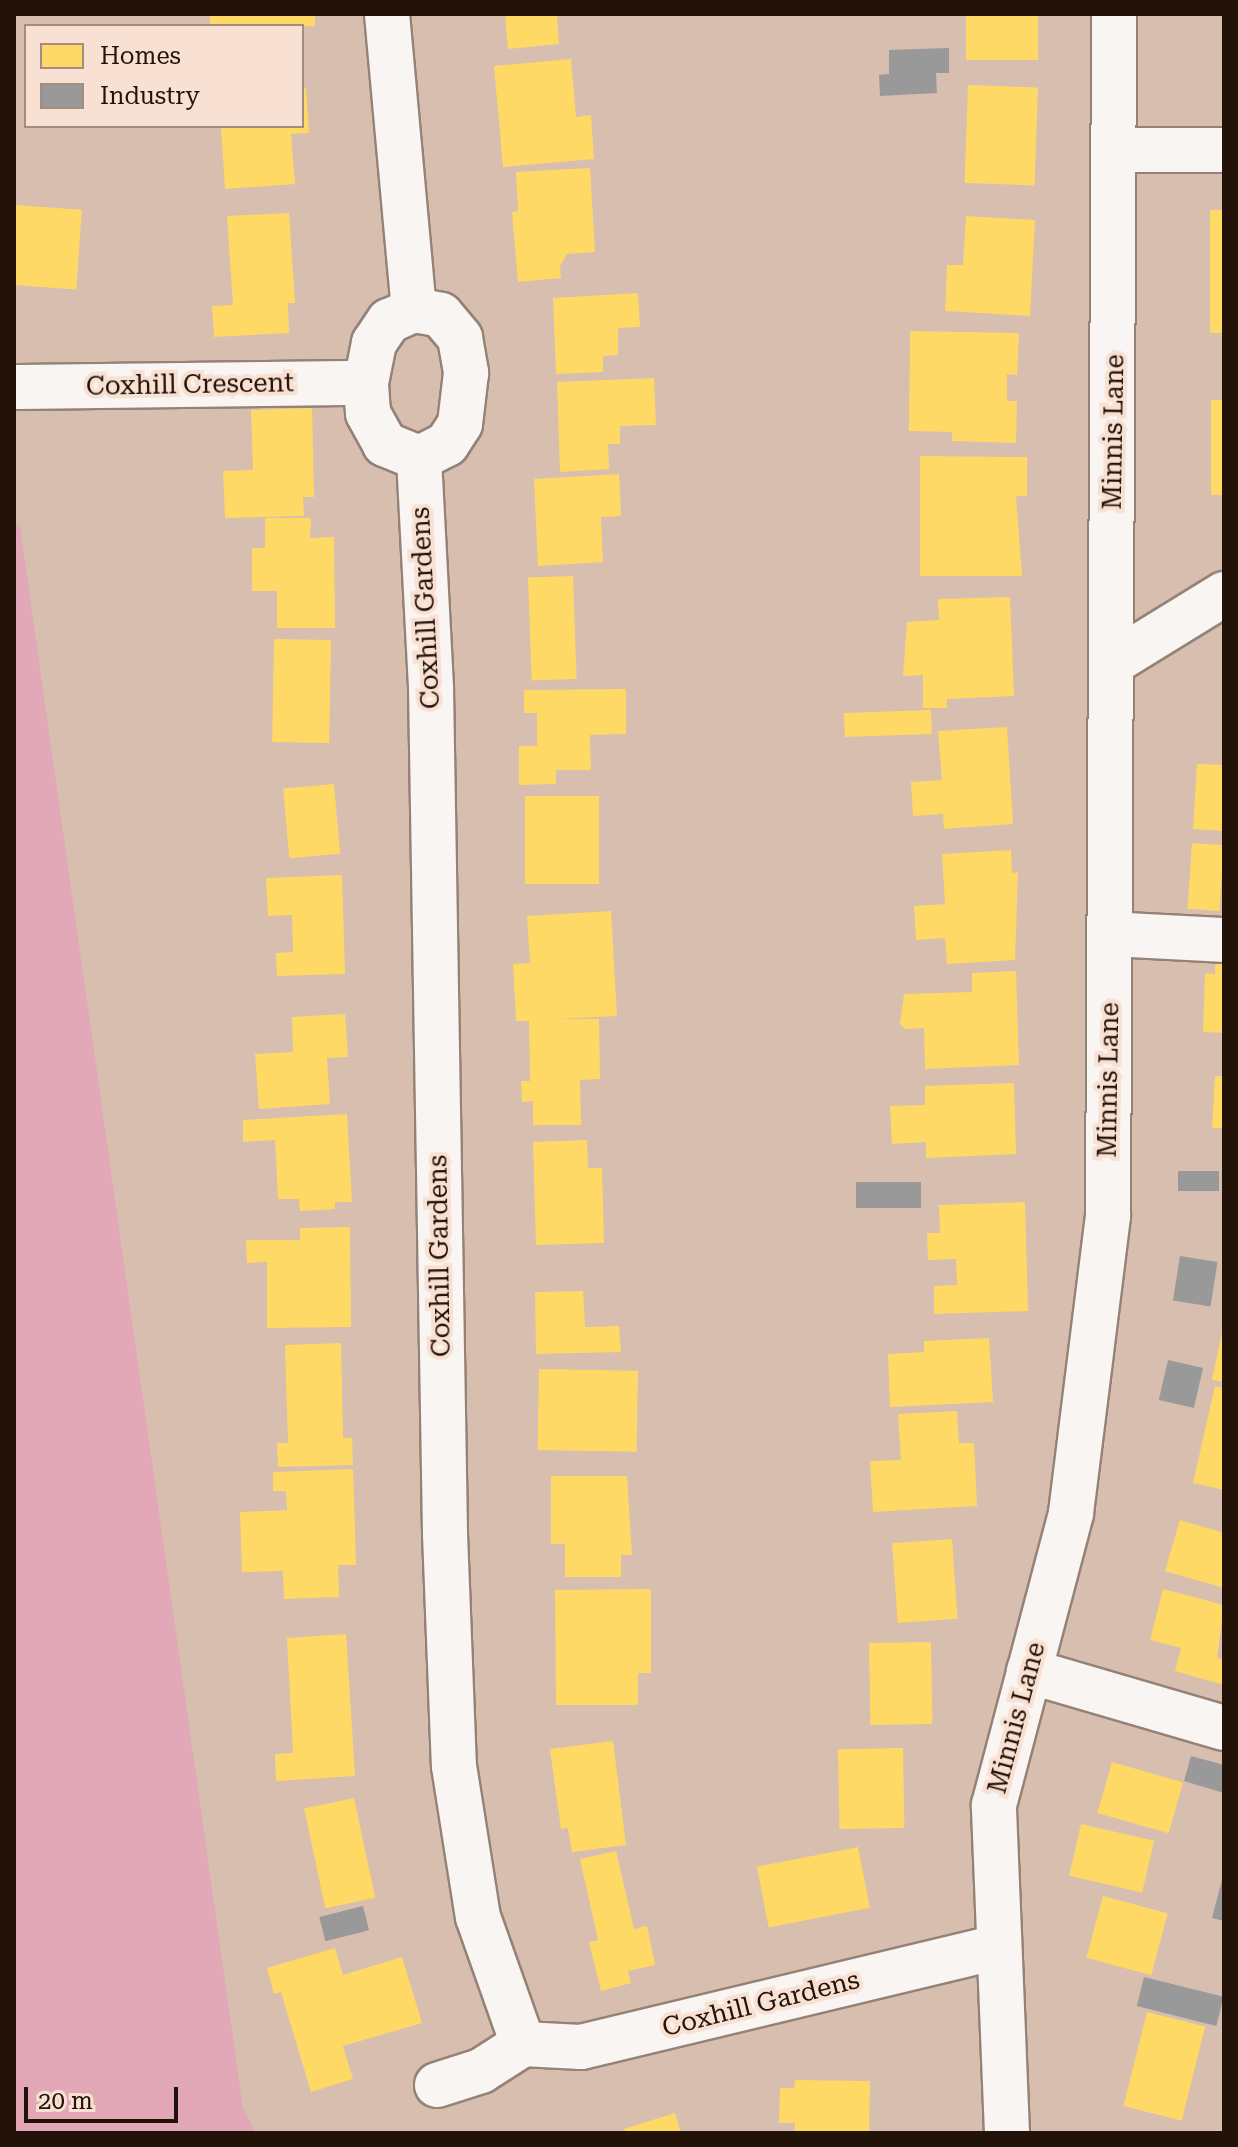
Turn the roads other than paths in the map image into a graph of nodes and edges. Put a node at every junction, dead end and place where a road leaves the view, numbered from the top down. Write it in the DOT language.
graph roads {
  1 [pos="387,14"];
  2 [pos="1114,14"];
  3 [pos="1117,150"];
  4 [pos="1224,150"];
  5 [pos="414,310"];
  6 [pos="366,383"];
  7 [pos="14,387"];
  8 [pos="419,458"];
  9 [pos="1224,594"];
  10 [pos="1112,663"];
  11 [pos="1110,934"];
  12 [pos="1224,940"];
  13 [pos="1029,1671"];
  14 [pos="1224,1728"];
  15 [pos="997,1947"];
  16 [pos="523,2044"];
  17 [pos="437,2085"];
  18 [pos="1007,2133"];
  1 -- 5 [label="street"];
  2 -- 3 [label="street, Minnis Lane"];
  3 -- 4 [label="street"];
  3 -- 10 [label="street, Minnis Lane"];
  5 -- 6 [label="street"];
  5 -- 8 [label="street"];
  6 -- 7 [label="street, Coxhill Crescent"];
  6 -- 8 [label="street"];
  8 -- 16 [label="street, Coxhill Gardens"];
  9 -- 10 [label="street"];
  10 -- 11 [label="street, Minnis Lane"];
  11 -- 12 [label="street"];
  11 -- 13 [label="street, Minnis Lane"];
  13 -- 14 [label="street"];
  13 -- 15 [label="street, Minnis Lane"];
  15 -- 16 [label="street, Coxhill Gardens"];
  15 -- 18 [label="street, Minnis Lane"];
  16 -- 17 [label="street"];
}
